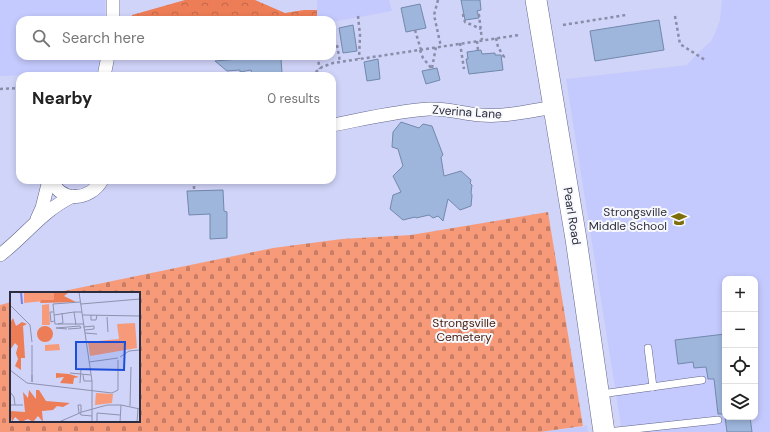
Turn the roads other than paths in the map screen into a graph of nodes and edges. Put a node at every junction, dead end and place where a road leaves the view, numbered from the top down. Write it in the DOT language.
graph roads {
  1 [pos="113,0"];
  2 [pos="536,0"];
  3 [pos="112,16"];
  4 [pos="108,60"];
  5 [pos="106,72"];
  6 [pos="554,107"];
  7 [pos="336,124"];
  8 [pos="49,184"];
  9 [pos="53,184"];
  10 [pos="100,184"];
  11 [pos="73,196"];
  12 [pos="36,221"];
  13 [pos="0,255"];
  14 [pos="648,348"];
  15 [pos="702,380"];
  16 [pos="653,387"];
  17 [pos="599,394"];
  18 [pos="718,420"];
  19 [pos="654,430"];
  20 [pos="606,432"];
  1 -- 3 [label="street"];
  2 -- 6 [label="main road, Pearl Road"];
  4 -- 5 [label="street"];
  6 -- 7 [label="street, Zverina Lane"];
  6 -- 17 [label="main road, Pearl Road"];
  8 -- 12 [label="street"];
  9 -- 11 [label="street"];
  10 -- 11 [label="street"];
  11 -- 12 [label="street"];
  12 -- 13 [label="street"];
  14 -- 16 [label="lane"];
  15 -- 16 [label="lane"];
  16 -- 17 [label="lane"];
  17 -- 20 [label="main road, Pearl Road"];
  18 -- 19 [label="lane"];
  19 -- 20 [label="lane"];
}
